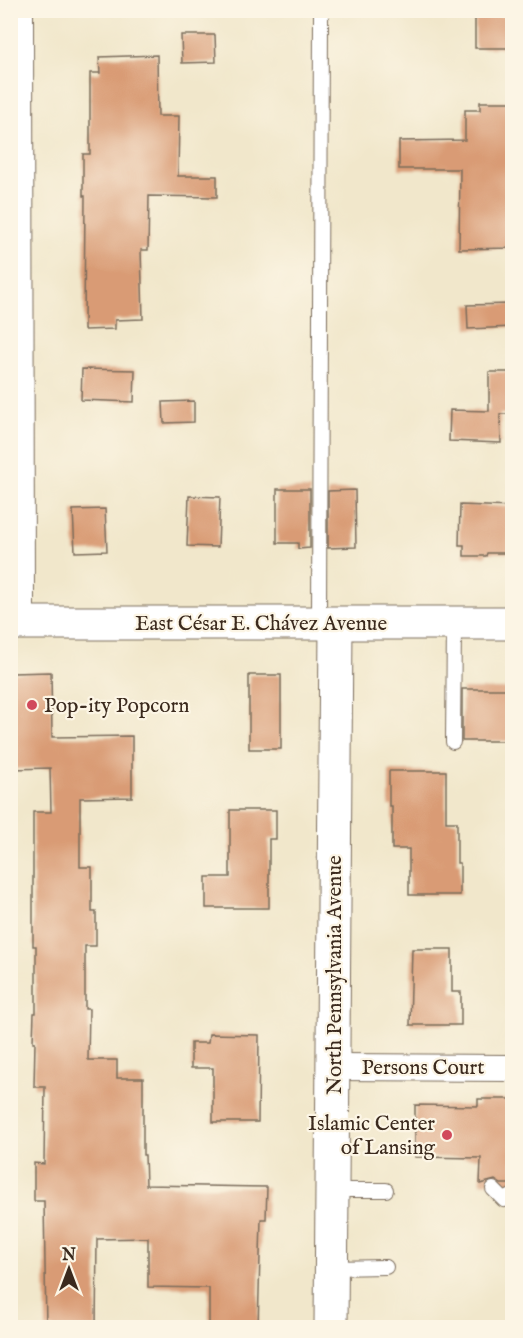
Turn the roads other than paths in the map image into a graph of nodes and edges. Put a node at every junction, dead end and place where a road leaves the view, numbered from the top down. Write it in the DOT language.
graph roads {
  1 [pos="20,10"];
  2 [pos="321,10"];
  3 [pos="16,622"];
  4 [pos="328,623"];
  5 [pos="454,623"];
  6 [pos="513,623"];
  7 [pos="453,742"];
  8 [pos="333,1067"];
  9 [pos="513,1068"];
  10 [pos="493,1189"];
  11 [pos="333,1190"];
  12 [pos="386,1190"];
  13 [pos="513,1196"];
  14 [pos="332,1268"];
  15 [pos="386,1268"];
  16 [pos="331,1328"];
  1 -- 3 [label="street"];
  2 -- 4 [label="lane"];
  3 -- 4 [label="street, East César E. Chávez Avenue"];
  4 -- 5 [label="street, East César E. Chávez Avenue"];
  4 -- 8 [label="street, North Pennsylvania Avenue"];
  5 -- 6 [label="street, East César E. Chávez Avenue"];
  5 -- 7 [label="lane"];
  8 -- 9 [label="street, Persons Court"];
  8 -- 11 [label="street, North Pennsylvania Avenue"];
  10 -- 13 [label="lane"];
  11 -- 12 [label="lane"];
  11 -- 14 [label="street, North Pennsylvania Avenue"];
  14 -- 15 [label="lane"];
  14 -- 16 [label="street, North Pennsylvania Avenue"];
}
